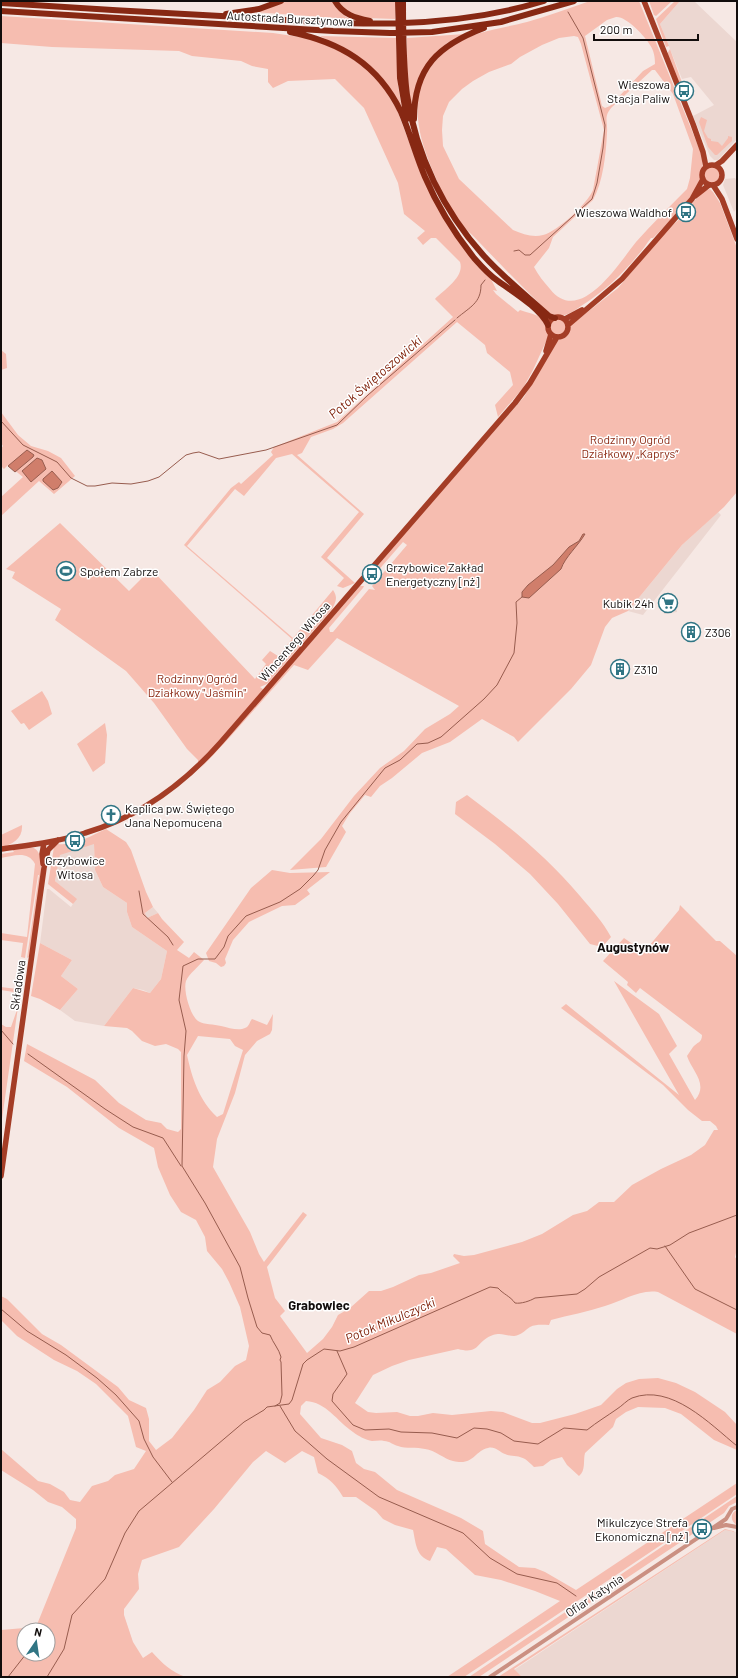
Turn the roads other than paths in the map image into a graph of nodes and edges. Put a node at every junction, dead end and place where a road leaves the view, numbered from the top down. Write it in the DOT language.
graph roads {
  1 [pos="280,1"];
  2 [pos="335,1"];
  3 [pos="544,1"];
  4 [pos="574,1"];
  5 [pos="644,1"];
  6 [pos="1,3"];
  7 [pos="400,3"];
  8 [pos="1,11"];
  9 [pos="208,16"];
  10 [pos="501,22"];
  11 [pos="392,24"];
  12 [pos="269,27"];
  13 [pos="416,143"];
  14 [pos="737,145"];
  15 [pos="737,148"];
  16 [pos="704,152"];
  17 [pos="714,165"];
  18 [pos="706,167"];
  19 [pos="722,170"];
  20 [pos="703,179"];
  21 [pos="714,184"];
  22 [pos="692,199"];
  23 [pos="737,239"];
  24 [pos="591,306"];
  25 [pos="555,318"];
  26 [pos="565,319"];
  27 [pos="548,325"];
  28 [pos="568,325"];
  29 [pos="551,334"];
  30 [pos="557,338"];
  31 [pos="543,359"];
  32 [pos="58,840"];
  33 [pos="44,843"];
  34 [pos="25,845"];
  35 [pos="1,849"];
  36 [pos="44,857"];
  37 [pos="1,1176"];
  38 [pos="737,1507"];
  39 [pos="729,1514"];
  40 [pos="735,1526"];
  41 [pos="709,1530"];
  42 [pos="490,1677"];
  1 -- 9 [label="highway"];
  2 -- 11 [label="highway"];
  3 -- 11 [label="highway, Autostrada Bursztynowa"];
  4 -- 10 [label="highway, Autostrada Bursztynowa"];
  5 -- 16 [label="main road"];
  6 -- 9 [label="highway, Autostrada Bursztynowa"];
  7 -- 13 [label="highway"];
  8 -- 12 [label="highway, Autostrada Bursztynowa"];
  9 -- 11 [label="highway, Autostrada Bursztynowa"];
  10 -- 12 [label="highway, Autostrada Bursztynowa"];
  10 -- 13 [label="highway"];
  12 -- 13 [label="highway"];
  13 -- 25 [label="highway"];
  13 -- 27 [label="highway"];
  14 -- 17 [label="main road"];
  15 -- 19 [label="main road"];
  16 -- 17 [label="main road"];
  16 -- 18 [label="main road"];
  17 -- 18 [label="main road"];
  17 -- 19 [label="main road"];
  18 -- 20 [label="main road"];
  19 -- 21 [label="main road"];
  20 -- 21 [label="main road"];
  20 -- 22 [label="main road"];
  21 -- 22 [label="main road"];
  21 -- 23 [label="main road"];
  22 -- 24 [label="main road"];
  24 -- 26 [label="main road"];
  24 -- 28 [label="main road"];
  25 -- 26 [label="main road"];
  25 -- 27 [label="main road"];
  26 -- 28 [label="main road"];
  27 -- 29 [label="main road"];
  28 -- 30 [label="main road"];
  29 -- 30 [label="main road"];
  29 -- 31 [label="main road, Wincentego Witosa"];
  30 -- 31 [label="main road, Wincentego Witosa"];
  31 -- 32 [label="main road, Wincentego Witosa"];
  32 -- 33 [label="main road, Wincentego Witosa"];
  32 -- 36 [label="main road, Składowa"];
  33 -- 34 [label="main road, Wincentego Witosa"];
  33 -- 36 [label="main road, Składowa"];
  34 -- 35 [label="main road, Wincentego Witosa"];
  34 -- 36 [label="main road"];
  36 -- 37 [label="main road, Składowa"];
  38 -- 39 [label="street, Ofiar Katynia"];
  39 -- 40 [label="street, Ofiar Katynia"];
  39 -- 41 [label="street, Ofiar Katynia"];
  40 -- 41 [label="street, Ofiar Katynia"];
  41 -- 42 [label="street, Ofiar Katynia"];
}
